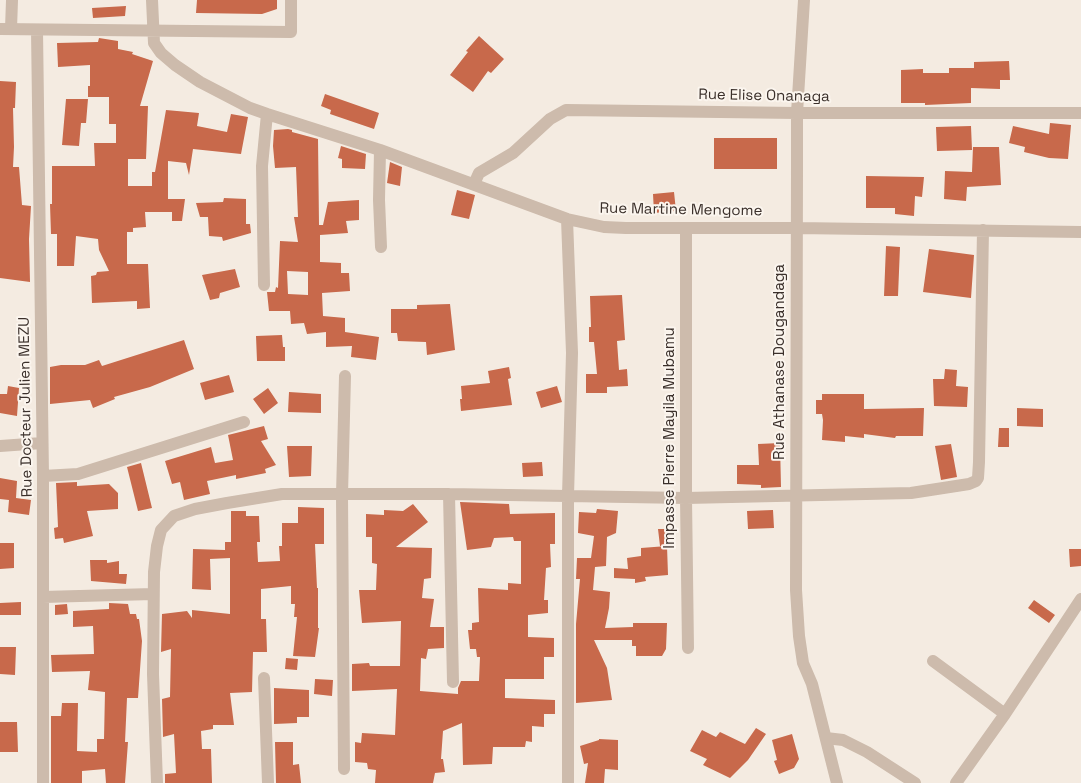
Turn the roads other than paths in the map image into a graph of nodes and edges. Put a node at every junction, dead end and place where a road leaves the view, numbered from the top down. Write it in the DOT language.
graph roads {
  1 [pos="12,0"];
  2 [pos="152,0"];
  3 [pos="291,0"];
  4 [pos="804,0"];
  5 [pos="6,29"];
  6 [pos="37,30"];
  7 [pos="153,30"];
  8 [pos="798,113"];
  9 [pos="1081,113"];
  10 [pos="267,114"];
  11 [pos="380,150"];
  12 [pos="474,184"];
  13 [pos="567,219"];
  14 [pos="686,228"];
  15 [pos="797,228"];
  16 [pos="983,230"];
  17 [pos="1081,232"];
  18 [pos="381,247"];
  19 [pos="264,285"];
  20 [pos="345,376"];
  21 [pos="244,422"];
  22 [pos="42,443"];
  23 [pos="0,446"];
  24 [pos="43,476"];
  25 [pos="449,494"];
  26 [pos="342,495"];
  27 [pos="796,495"];
  28 [pos="568,496"];
  29 [pos="686,498"];
  30 [pos="153,594"];
  31 [pos="43,597"];
  32 [pos="1081,599"];
  33 [pos="688,648"];
  34 [pos="933,661"];
  35 [pos="264,678"];
  36 [pos="453,682"];
  37 [pos="1005,714"];
  38 [pos="826,738"];
  39 [pos="344,769"];
  40 [pos="43,783"];
  41 [pos="157,783"];
  42 [pos="268,783"];
  43 [pos="568,783"];
  44 [pos="837,783"];
  45 [pos="915,783"];
  46 [pos="956,783"];
  1 -- 5 [label="street"];
  2 -- 7 [label="street, Rue Martine Mengome"];
  3 -- 7 [label="street"];
  4 -- 8 [label="street, Rue Athanase Dougandaga"];
  5 -- 6 [label="street"];
  6 -- 7 [label="street"];
  6 -- 22 [label="street, Rue Docteur Julien MEZU"];
  7 -- 10 [label="street, Rue Martine Mengome"];
  8 -- 9 [label="street, Rue Elise Onanaga"];
  8 -- 12 [label="street, Rue Elise Onanaga"];
  8 -- 15 [label="street, Rue Athanase Dougandaga"];
  10 -- 11 [label="street, Rue Martine Mengome"];
  10 -- 19 [label="street"];
  11 -- 12 [label="street, Rue Martine Mengome"];
  11 -- 18 [label="street"];
  12 -- 13 [label="street, Rue Martine Mengome"];
  13 -- 14 [label="street, Rue Martine Mengome"];
  13 -- 28 [label="street"];
  14 -- 15 [label="street, Rue Martine Mengome"];
  14 -- 29 [label="street, Impasse Pierre Mayila Mubamu"];
  15 -- 16 [label="street, Rue Martine Mengome"];
  15 -- 27 [label="street, Rue Athanase Dougandaga"];
  16 -- 17 [label="street, Rue Martine Mengome"];
  16 -- 27 [label="street"];
  20 -- 26 [label="street"];
  21 -- 24 [label="street"];
  22 -- 23 [label="street"];
  22 -- 24 [label="street, Rue Docteur Julien MEZU"];
  24 -- 31 [label="street, Rue Docteur Julien MEZU"];
  25 -- 26 [label="street"];
  25 -- 28 [label="street"];
  25 -- 36 [label="street"];
  26 -- 30 [label="street"];
  26 -- 39 [label="street"];
  27 -- 29 [label="street"];
  27 -- 38 [label="street, Rue Athanase Dougandaga"];
  28 -- 29 [label="street"];
  28 -- 43 [label="street"];
  29 -- 33 [label="street, Impasse Pierre Mayila Mubamu"];
  30 -- 31 [label="street"];
  30 -- 41 [label="street"];
  31 -- 40 [label="street, Rue Docteur Julien MEZU"];
  32 -- 37 [label="street"];
  34 -- 37 [label="street"];
  35 -- 42 [label="street"];
  37 -- 46 [label="street"];
  38 -- 44 [label="street, Rue Athanase Dougandaga"];
  38 -- 45 [label="street"];
}
